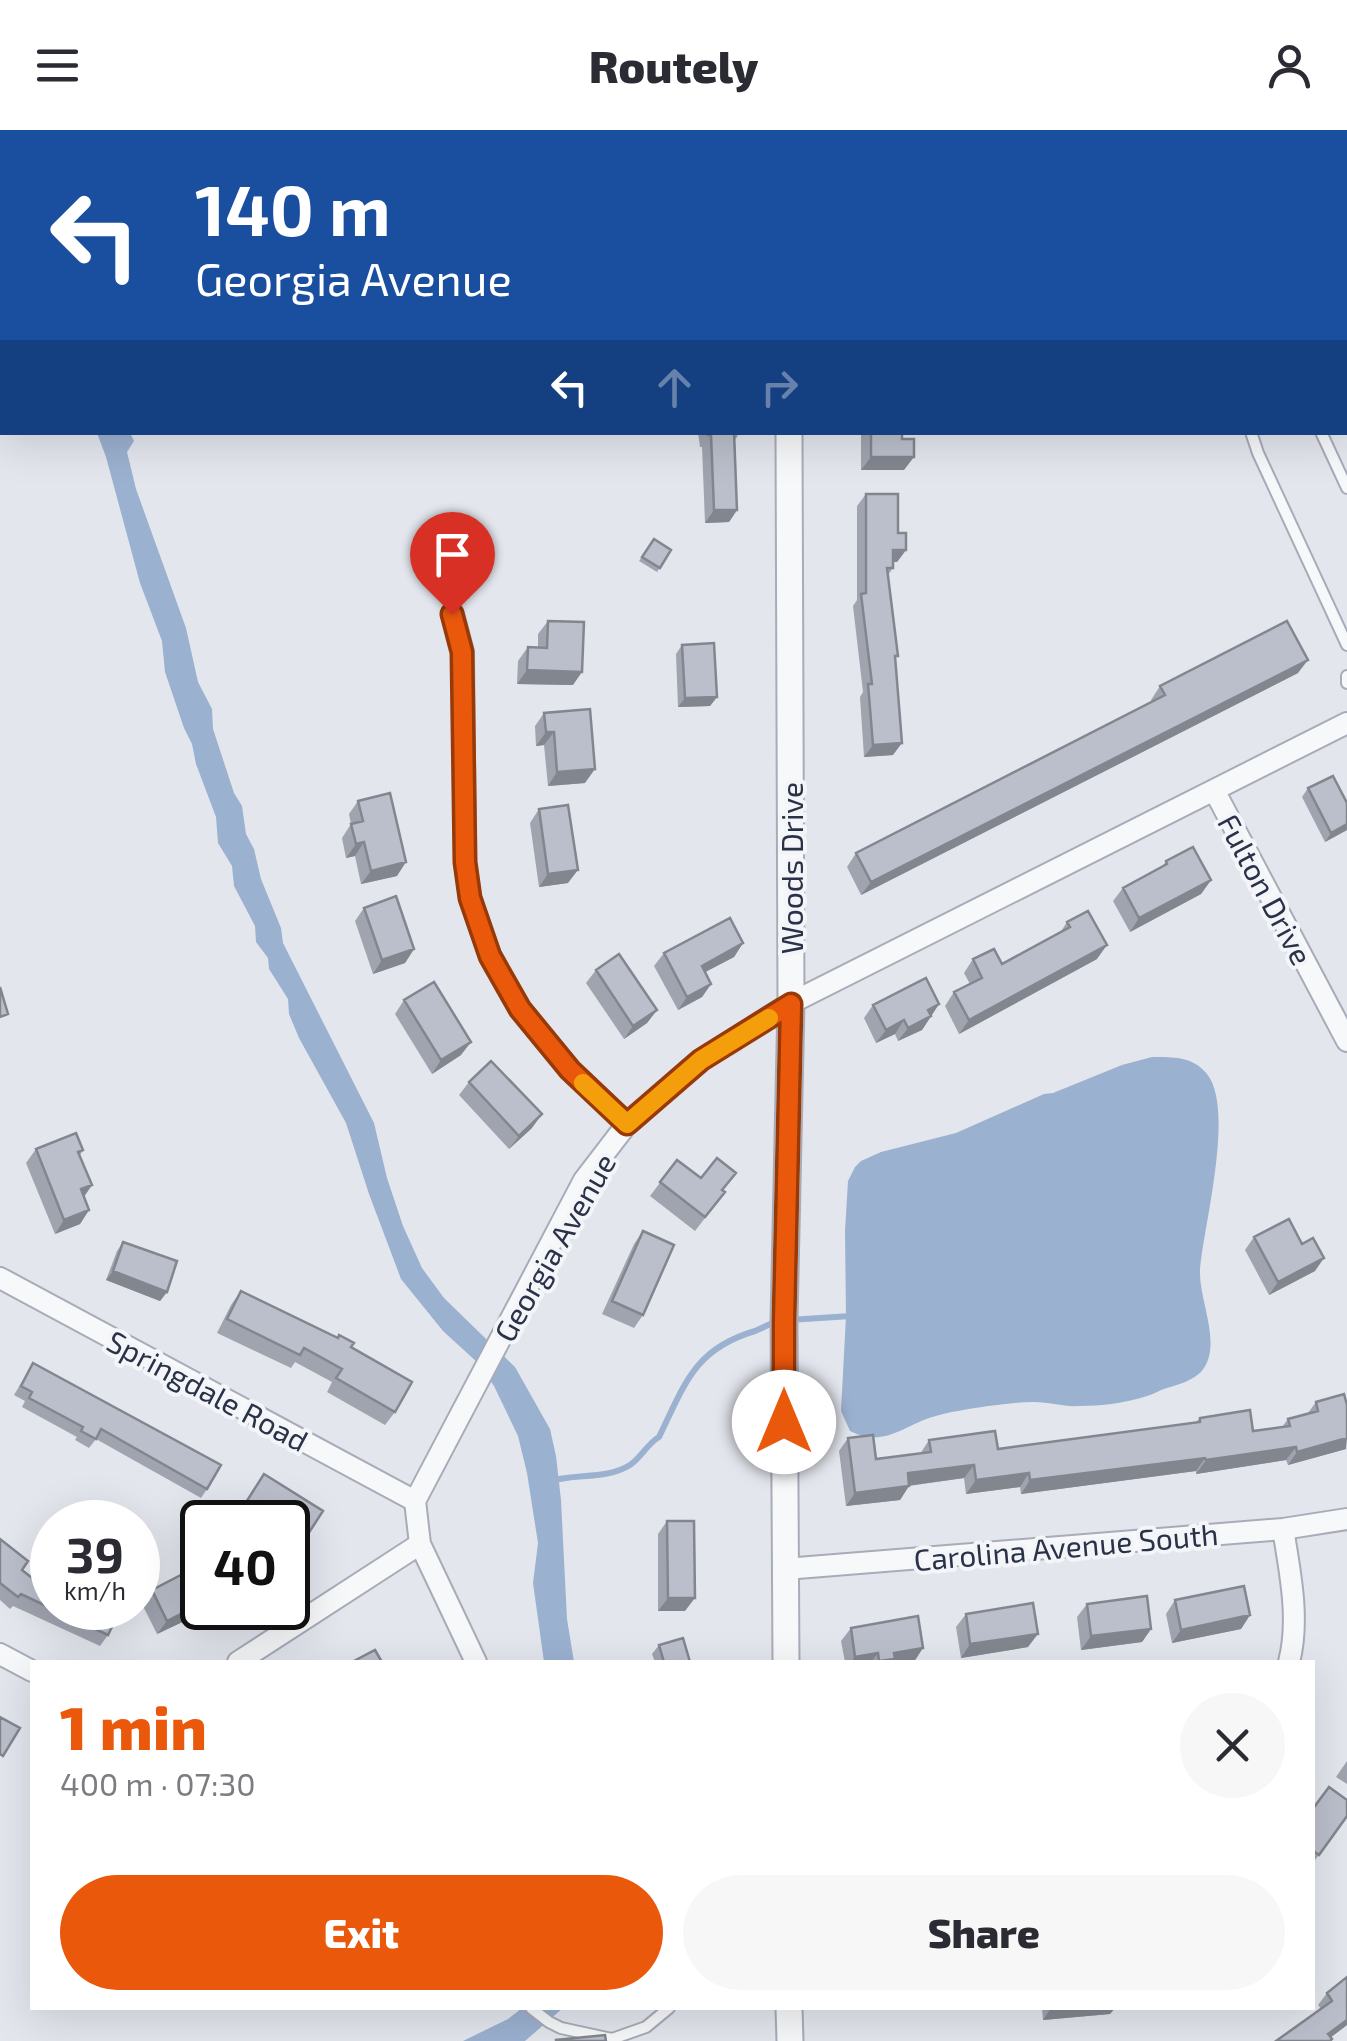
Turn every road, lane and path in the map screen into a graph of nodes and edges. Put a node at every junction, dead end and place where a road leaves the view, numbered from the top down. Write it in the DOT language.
graph roads {
  1 [pos="789,435"];
  2 [pos="1252,435"];
  3 [pos="1322,435"];
  4 [pos="1347,488"];
  5 [pos="452,614"];
  6 [pos="1347,645"];
  7 [pos="1347,723"];
  8 [pos="1214,790"];
  9 [pos="791,1004"];
  10 [pos="1347,1041"];
  11 [pos="627,1124"];
  12 [pos="0,1278"];
  13 [pos="415,1501"];
  14 [pos="1347,1519"];
  15 [pos="1283,1529"];
  16 [pos="420,1544"];
  17 [pos="785,1570"];
  18 [pos="0,1654"];
  19 [pos="241,1660"];
  20 [pos="475,1660"];
  21 [pos="786,1660"];
  22 [pos="1290,1660"];
  23 [pos="30,1670"];
  24 [pos="534,2010"];
  25 [pos="667,2010"];
  26 [pos="789,2010"];
  27 [pos="790,2041"];
  1 -- 9 [label="street, Woods Drive"];
  2 -- 6 [label="lane"];
  3 -- 4 [label="lane"];
  5 -- 11 [label="street"];
  7 -- 8 [label="street, Georgia Avenue"];
  8 -- 9 [label="street, Georgia Avenue"];
  8 -- 10 [label="street, Fulton Drive"];
  9 -- 11 [label="street, Georgia Avenue"];
  9 -- 17 [label="street, Woods Drive"];
  11 -- 13 [label="street, Georgia Avenue"];
  12 -- 13 [label="street, Springdale Road"];
  13 -- 16 [label="street"];
  14 -- 15 [label="street, Carolina Avenue South"];
  15 -- 17 [label="street, Carolina Avenue South"];
  15 -- 22 [label="street"];
  16 -- 19 [label="street"];
  16 -- 20 [label="street"];
  17 -- 21 [label="street, Woods Drive"];
  18 -- 23 [label="street"];
  24 -- 25 [label="lane"];
  26 -- 27 [label="street"];
}
